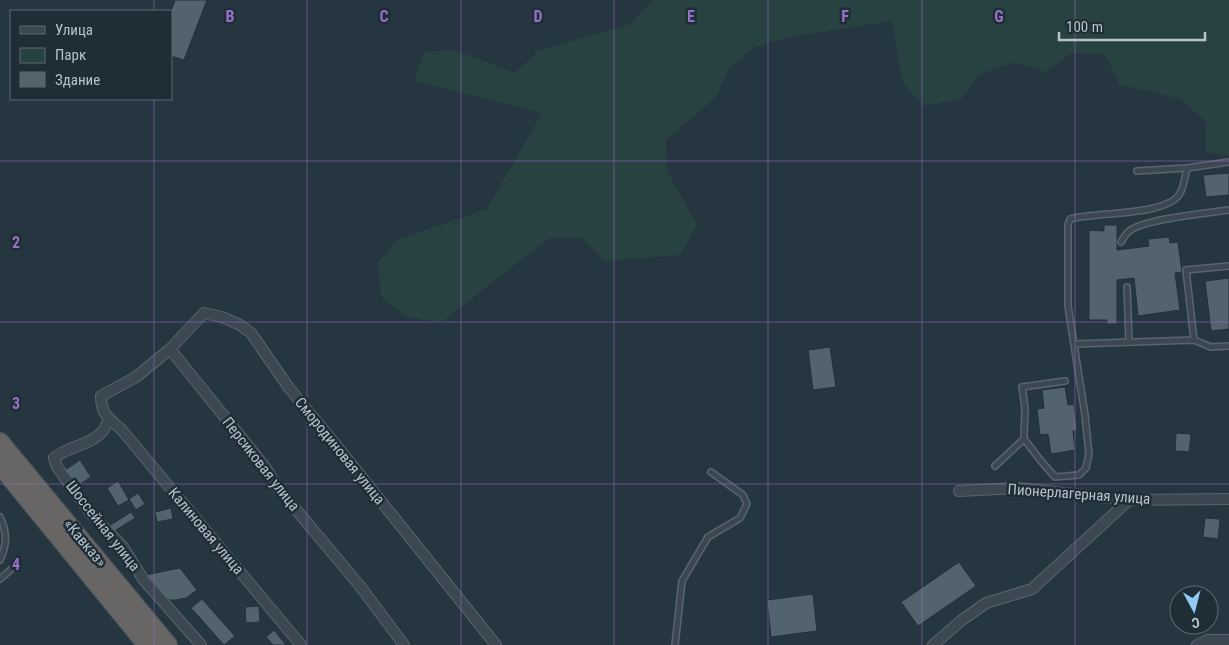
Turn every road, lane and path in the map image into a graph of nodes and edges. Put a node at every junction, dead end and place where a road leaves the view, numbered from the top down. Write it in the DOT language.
graph roads {
  1 [pos="1229,162"];
  2 [pos="1187,168"];
  3 [pos="1137,171"];
  4 [pos="1229,210"];
  5 [pos="1121,242"];
  6 [pos="1229,266"];
  7 [pos="1127,287"];
  8 [pos="1194,340"];
  9 [pos="1129,342"];
  10 [pos="1075,344"];
  11 [pos="1229,346"];
  12 [pos="170,349"];
  13 [pos="1065,381"];
  14 [pos="109,419"];
  15 [pos="1024,439"];
  16 [pos="0,442"];
  17 [pos="0,465"];
  18 [pos="995,466"];
  19 [pos="711,472"];
  20 [pos="959,491"];
  21 [pos="1229,499"];
  22 [pos="1129,500"];
  23 [pos="0,517"];
  24 [pos="0,560"];
  25 [pos="14,567"];
  26 [pos="0,579"];
  27 [pos="1229,640"];
  28 [pos="147,645"];
  29 [pos="168,645"];
  30 [pos="202,645"];
  31 [pos="301,645"];
  32 [pos="404,645"];
  33 [pos="496,645"];
  34 [pos="675,645"];
  35 [pos="933,645"];
  36 [pos="1197,645"];
  1 -- 2 [label="lane"];
  2 -- 3 [label="lane"];
  2 -- 10 [label="lane"];
  4 -- 5 [label="lane"];
  6 -- 8 [label="lane"];
  7 -- 9 [label="lane"];
  8 -- 9 [label="lane"];
  8 -- 11 [label="lane"];
  9 -- 10 [label="lane"];
  10 -- 15 [label="lane"];
  12 -- 14 [label="street"];
  12 -- 32 [label="street, Персиковая улица"];
  12 -- 33 [label="street, Смородиновая улица"];
  13 -- 15 [label="lane"];
  14 -- 30 [label="street, Шоссейная улица"];
  14 -- 31 [label="street, Калиновая улица"];
  15 -- 18 [label="lane"];
  16 -- 29 [label="highway, «Кавказ»"];
  17 -- 28 [label="highway, «Кавказ»"];
  19 -- 34 [label="lane"];
  20 -- 22 [label="street, Пионерлагерная улица"];
  21 -- 22 [label="street, Пионерлагерная улица"];
  22 -- 35 [label="street"];
  23 -- 24 [label="lane"];
  25 -- 26 [label="lane"];
  27 -- 36 [label="street"];
}
